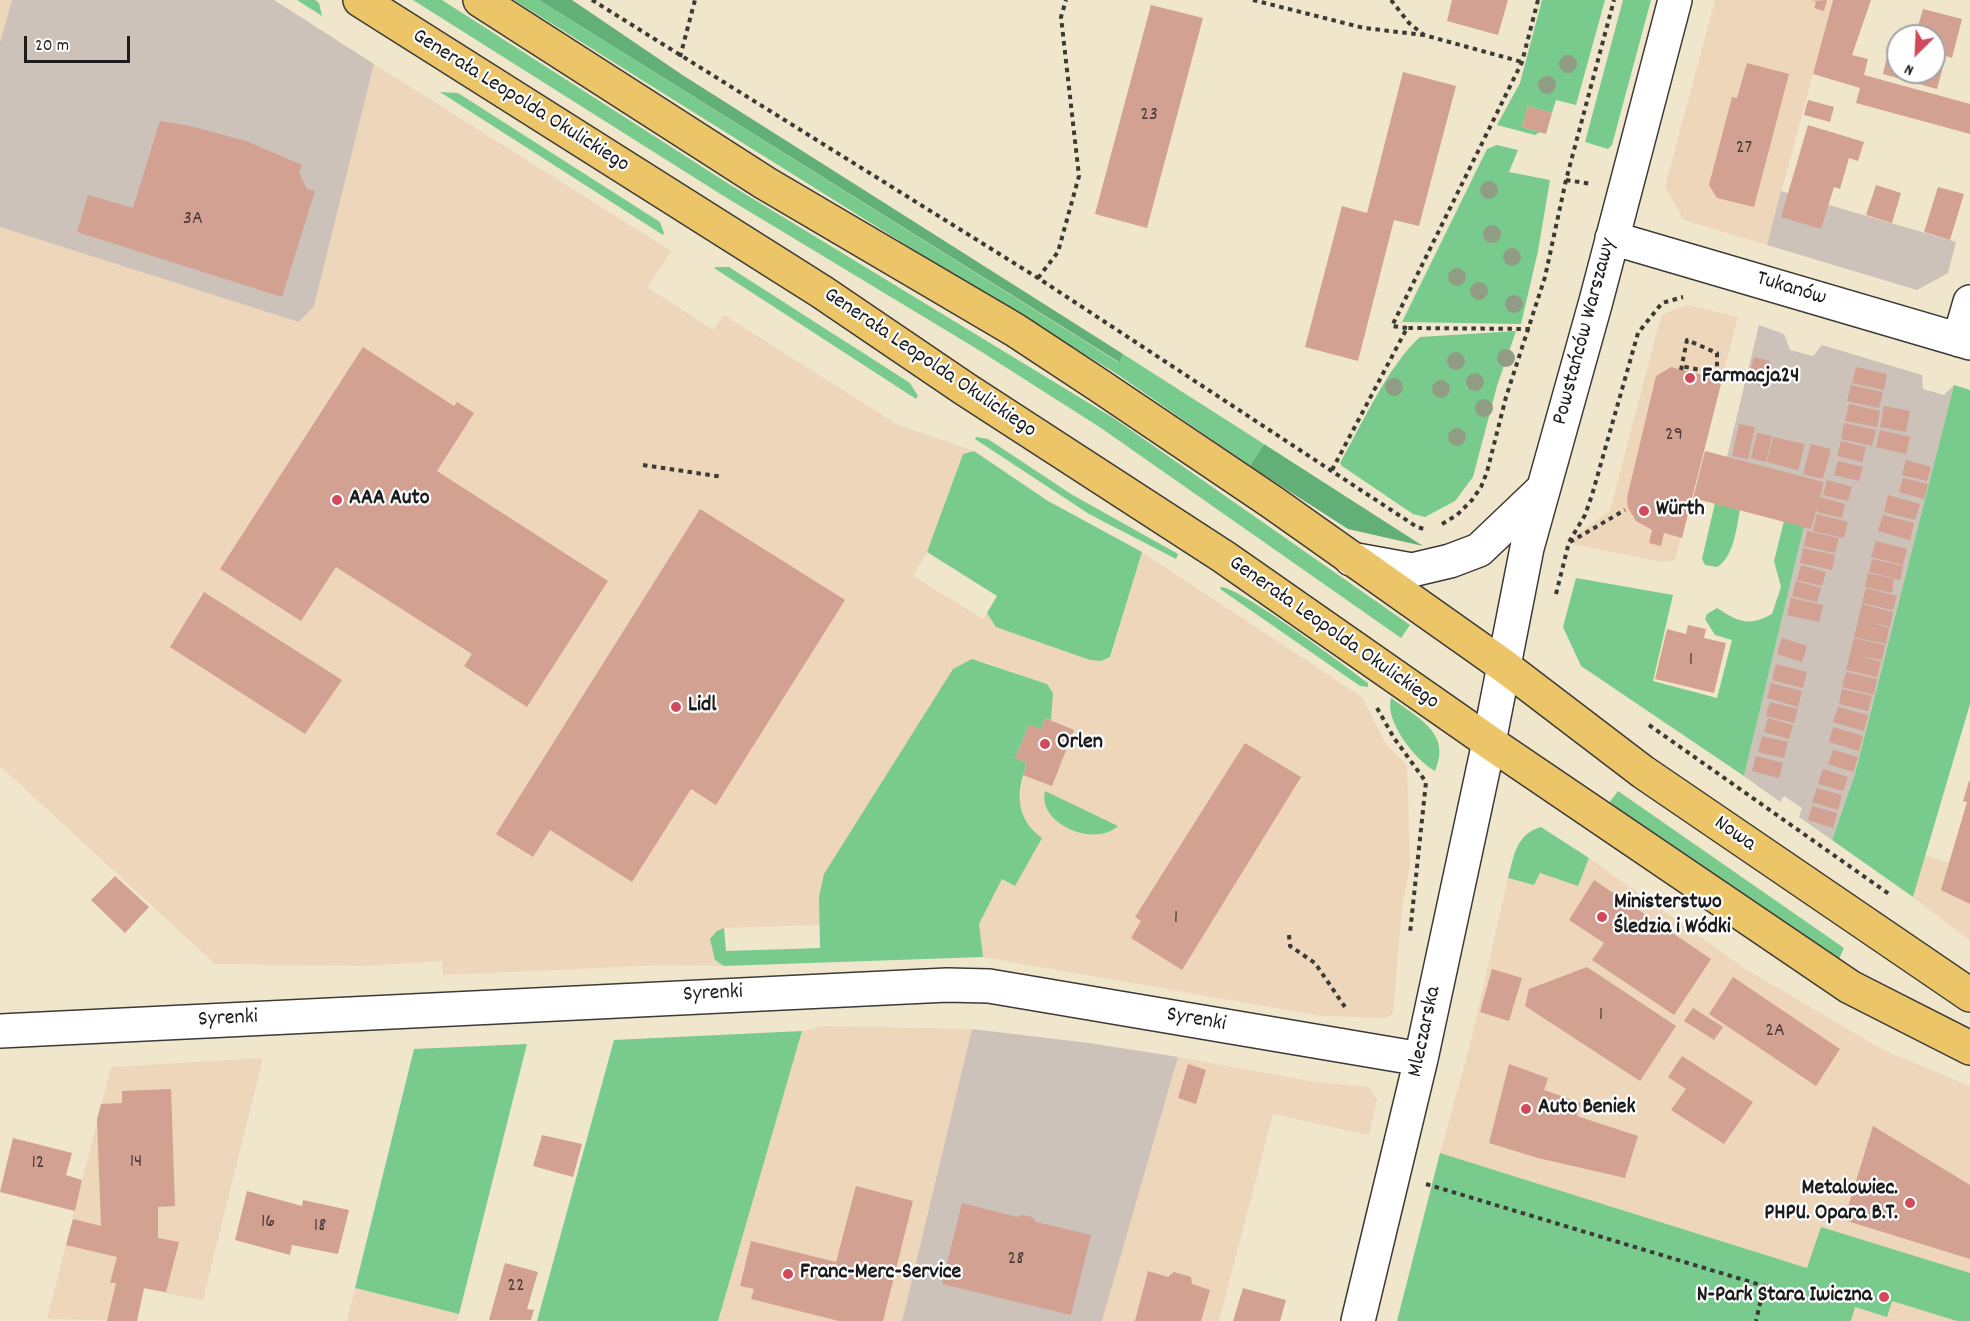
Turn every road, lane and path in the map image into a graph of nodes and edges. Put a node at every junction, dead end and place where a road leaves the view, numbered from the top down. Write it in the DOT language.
graph roads {
  1 [pos="360,0"];
  2 [pos="480,0"];
  3 [pos="592,0"];
  4 [pos="695,0"];
  5 [pos="1072,0"];
  6 [pos="1253,0"];
  7 [pos="1391,0"];
  8 [pos="1538,0"];
  9 [pos="1614,0"];
  10 [pos="1675,0"];
  11 [pos="1066,1"];
  12 [pos="1424,35"];
  13 [pos="680,57"];
  14 [pos="1522,62"];
  15 [pos="1566,180"];
  16 [pos="1601,186"];
  17 [pos="1612,238"];
  18 [pos="1038,278"];
  19 [pos="1689,296"];
  20 [pos="1970,302"];
  21 [pos="1407,328"];
  22 [pos="1530,329"];
  23 [pos="1965,341"];
  24 [pos="1681,368"];
  25 [pos="642,465"];
  26 [pos="1332,470"];
  27 [pos="723,477"];
  28 [pos="1543,489"];
  29 [pos="1625,510"];
  30 [pos="1438,526"];
  31 [pos="1432,529"];
  32 [pos="1569,542"];
  33 [pos="1352,559"];
  34 [pos="1554,603"];
  35 [pos="1504,666"];
  36 [pos="1375,706"];
  37 [pos="1649,725"];
  38 [pos="1489,742"];
  39 [pos="1890,895"];
  40 [pos="1289,935"];
  41 [pos="1409,939"];
  42 [pos="1970,995"];
  43 [pos="1352,1018"];
  44 [pos="0,1031"];
  45 [pos="1970,1048"];
  46 [pos="1421,1059"];
  47 [pos="1417,1181"];
  48 [pos="1358,1321"];
  49 [pos="1756,1321"];
  1 -- 38 [label="main road, Generała Leopolda Okulickiego"];
  2 -- 33 [label="main road"];
  3 -- 13 [label="path"];
  4 -- 13 [label="path"];
  5 -- 11 [label="path"];
  6 -- 12 [label="path"];
  7 -- 12 [label="path"];
  8 -- 14 [label="path"];
  9 -- 15 [label="path"];
  10 -- 17 [label="street, Powstańców Warszawy"];
  11 -- 18 [label="path"];
  12 -- 14 [label="path"];
  13 -- 18 [label="path"];
  14 -- 21 [label="path"];
  15 -- 16 [label="path"];
  15 -- 22 [label="path"];
  17 -- 23 [label="street, Tukanów"];
  17 -- 28 [label="street, Powstańców Warszawy"];
  18 -- 26 [label="path"];
  19 -- 32 [label="path"];
  20 -- 23 [label="street"];
  21 -- 22 [label="path"];
  21 -- 26 [label="path"];
  22 -- 30 [label="path"];
  24 -- 24 [label="path"];
  25 -- 27 [label="path"];
  26 -- 31 [label="path"];
  28 -- 33 [label="street"];
  28 -- 35 [label="street, Powstańców Warszawy"];
  29 -- 32 [label="path"];
  32 -- 34 [label="path"];
  33 -- 35 [label="main road"];
  35 -- 38 [label="street, Mleczarska"];
  35 -- 42 [label="main road, Nowa"];
  36 -- 41 [label="path"];
  37 -- 39 [label="path"];
  38 -- 45 [label="main road"];
  38 -- 46 [label="street, Mleczarska"];
  40 -- 43 [label="path"];
  44 -- 46 [label="street, Syrenki"];
  46 -- 48 [label="street, Mleczarska"];
  47 -- 49 [label="path"];
}
